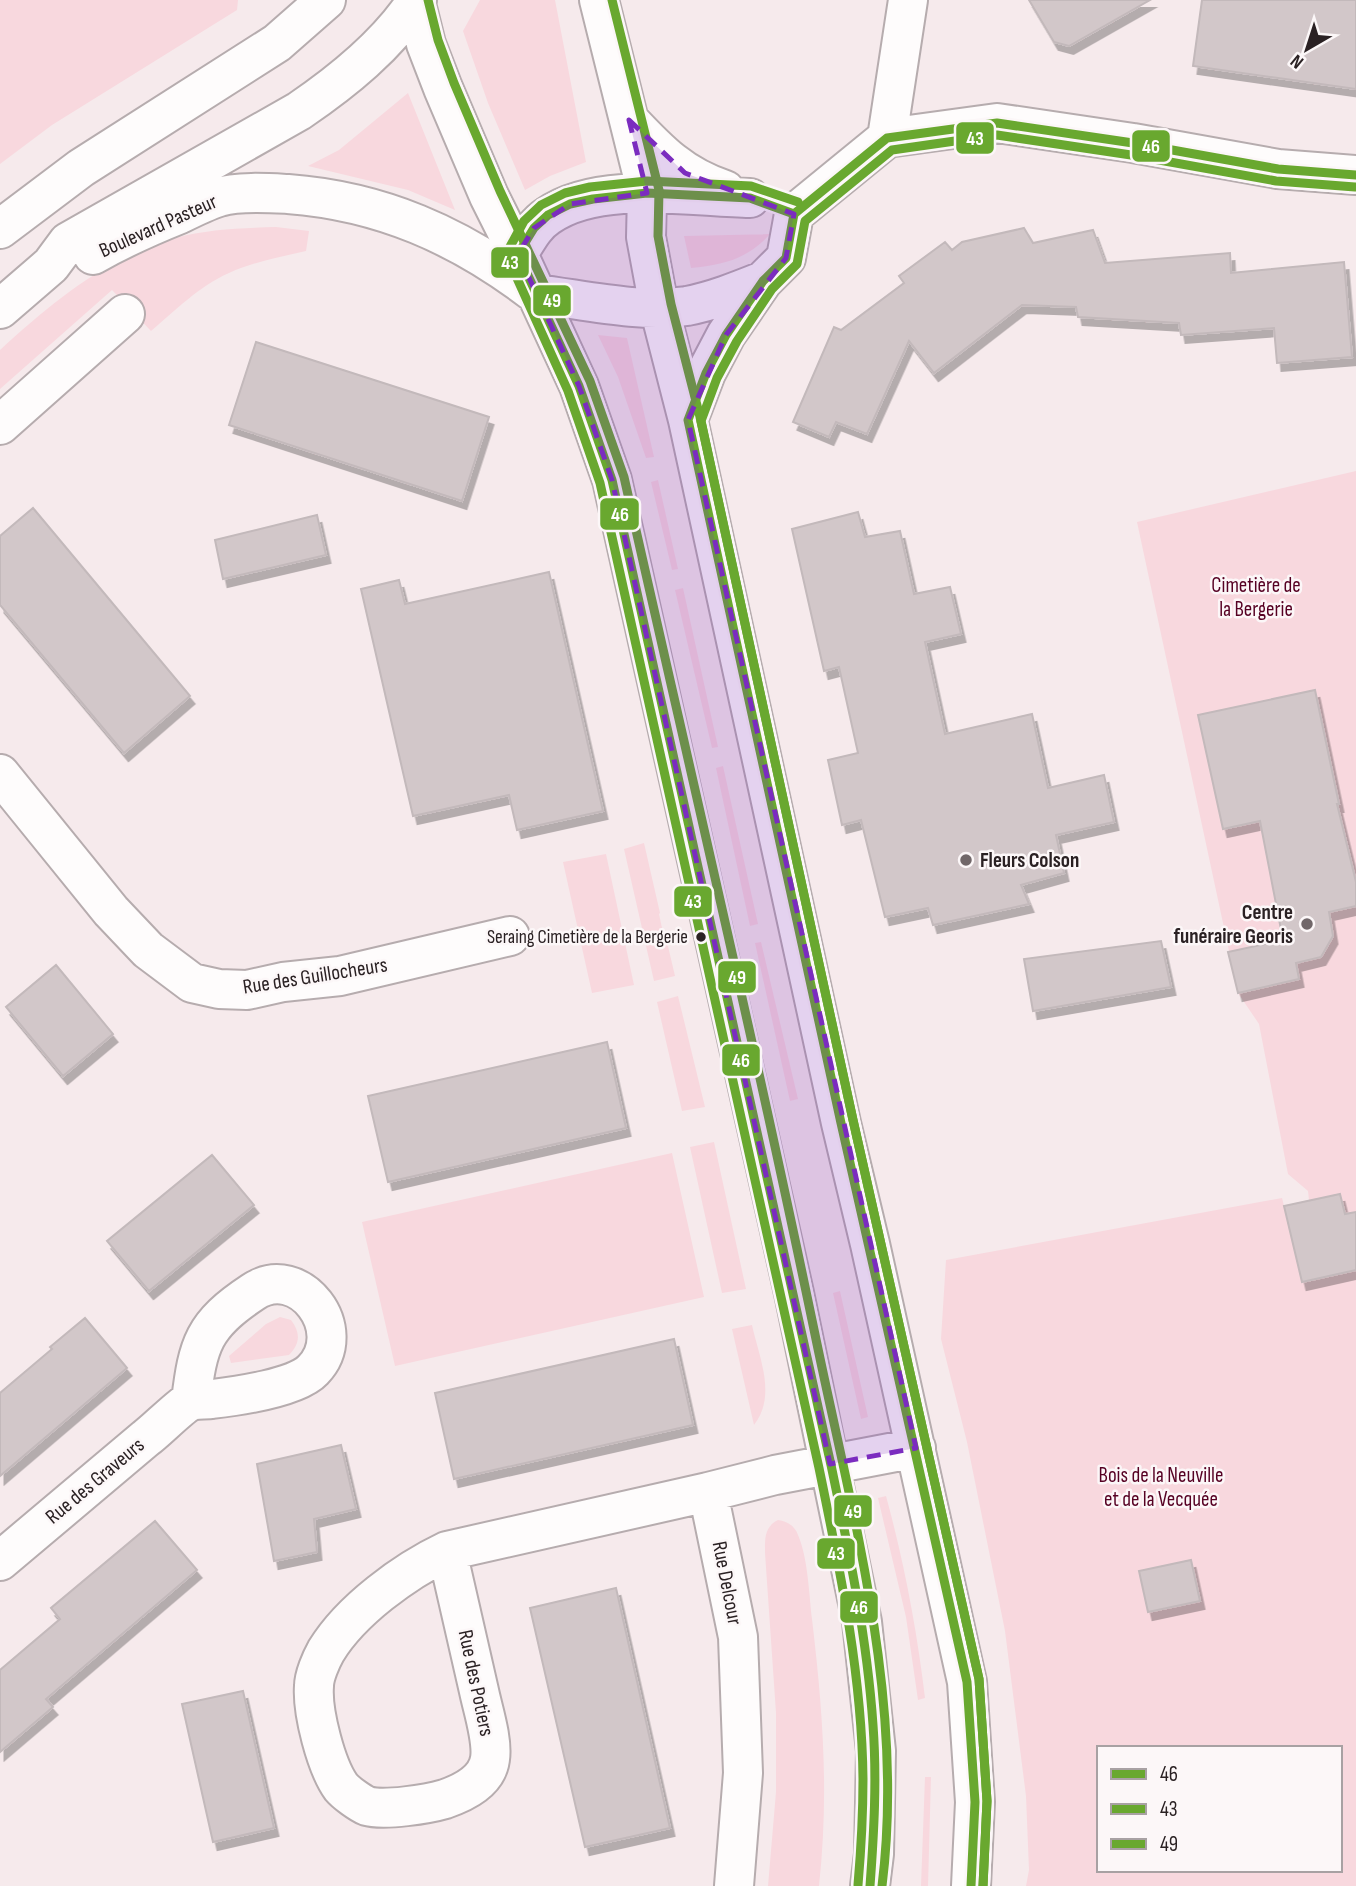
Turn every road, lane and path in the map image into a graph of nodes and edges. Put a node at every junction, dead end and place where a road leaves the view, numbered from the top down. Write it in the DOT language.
graph roads {
  1 [pos="326,0"];
  2 [pos="599,0"];
  3 [pos="908,0"];
  4 [pos="416,1"];
  5 [pos="629,120"];
  6 [pos="887,138"];
  7 [pos="1356,175"];
  8 [pos="646,192"];
  9 [pos="750,198"];
  10 [pos="794,214"];
  11 [pos="0,229"];
  12 [pos="518,254"];
  13 [pos="51,265"];
  14 [pos="763,281"];
  15 [pos="536,294"];
  16 [pos="659,307"];
  17 [pos="0,309"];
  18 [pos="125,314"];
  19 [pos="688,420"];
  20 [pos="0,425"];
  21 [pos="0,774"];
  22 [pos="510,936"];
  23 [pos="191,1401"];
  24 [pos="916,1448"];
  25 [pos="830,1464"];
  26 [pos="709,1492"];
  27 [pos="447,1551"];
  28 [pos="0,1561"];
  29 [pos="734,1886"];
  30 [pos="870,1886"];
  31 [pos="971,1886"];
  1 -- 11 [label="street"];
  2 -- 5 [label="street"];
  3 -- 6 [label="street"];
  4 -- 12 [label="street"];
  4 -- 13 [label="street, Boulevard Pasteur"];
  5 -- 8 [label="street"];
  5 -- 9 [label="street"];
  6 -- 7 [label="street"];
  6 -- 10 [label="street"];
  8 -- 9 [label="street"];
  8 -- 12 [label="street"];
  8 -- 16 [label="street"];
  9 -- 10 [label="street"];
  10 -- 14 [label="street"];
  12 -- 15 [label="street"];
  13 -- 15 [label="street, Boulevard Pasteur"];
  13 -- 17 [label="street, Boulevard Pasteur"];
  14 -- 16 [label="street"];
  14 -- 19 [label="street"];
  15 -- 16 [label="street"];
  15 -- 25 [label="street"];
  16 -- 19 [label="street"];
  18 -- 20 [label="street"];
  19 -- 24 [label="street"];
  21 -- 22 [label="street, Rue des Guillocheurs"];
  23 -- 28 [label="street, Rue des Graveurs"];
  24 -- 25 [label="street"];
  24 -- 31 [label="street"];
  25 -- 26 [label="street"];
  25 -- 30 [label="street"];
  26 -- 27 [label="street, Rue des Potiers"];
  26 -- 29 [label="street, Rue Delcour"];
  27 -- 27 [label="street, Rue des Potiers"];
}
